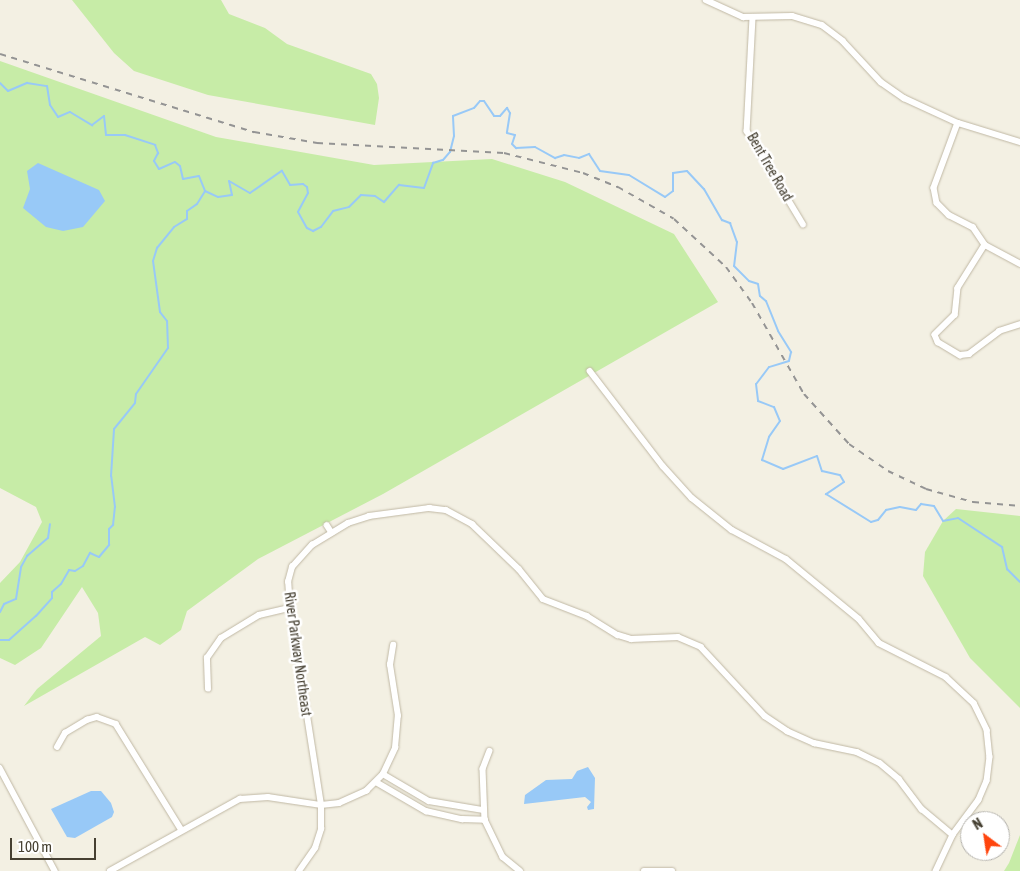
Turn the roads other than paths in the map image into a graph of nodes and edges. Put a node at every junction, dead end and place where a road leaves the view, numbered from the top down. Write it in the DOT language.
graph roads {
  1 [pos="706,0"];
  2 [pos="753,18"];
  3 [pos="958,123"];
  4 [pos="1020,142"];
  5 [pos="803,224"];
  6 [pos="985,246"];
  7 [pos="1020,264"];
  8 [pos="1020,324"];
  9 [pos="590,371"];
  10 [pos="327,525"];
  11 [pos="332,533"];
  12 [pos="290,608"];
  13 [pos="392,645"];
  14 [pos="208,689"];
  15 [pos="57,746"];
  16 [pos="490,751"];
  17 [pos="0,768"];
  18 [pos="383,774"];
  19 [pos="376,782"];
  20 [pos="321,805"];
  21 [pos="483,810"];
  22 [pos="485,820"];
  23 [pos="181,829"];
  24 [pos="953,835"];
  25 [pos="55,871"];
  26 [pos="110,871"];
  27 [pos="299,871"];
  28 [pos="520,871"];
  29 [pos="644,871"];
  30 [pos="672,871"];
  31 [pos="936,871"];
  1 -- 2 [label="street"];
  2 -- 3 [label="street"];
  2 -- 5 [label="street, Bent Tree Road"];
  3 -- 4 [label="street"];
  3 -- 6 [label="street"];
  6 -- 7 [label="street"];
  6 -- 8 [label="street"];
  9 -- 24 [label="street"];
  10 -- 11 [label="street"];
  11 -- 12 [label="street, River Parkway Northeast"];
  11 -- 24 [label="street, River Parkway Northeast"];
  12 -- 14 [label="street"];
  12 -- 20 [label="street, River Parkway Northeast"];
  13 -- 18 [label="street"];
  15 -- 23 [label="street"];
  16 -- 21 [label="street"];
  17 -- 25 [label="street"];
  18 -- 19 [label="street"];
  18 -- 21 [label="street"];
  19 -- 20 [label="street"];
  19 -- 22 [label="street"];
  20 -- 23 [label="street"];
  20 -- 27 [label="street, River Parkway Northeast"];
  21 -- 22 [label="street"];
  22 -- 28 [label="street"];
  23 -- 26 [label="street"];
  24 -- 31 [label="street"];
  29 -- 30 [label="street"];
}
